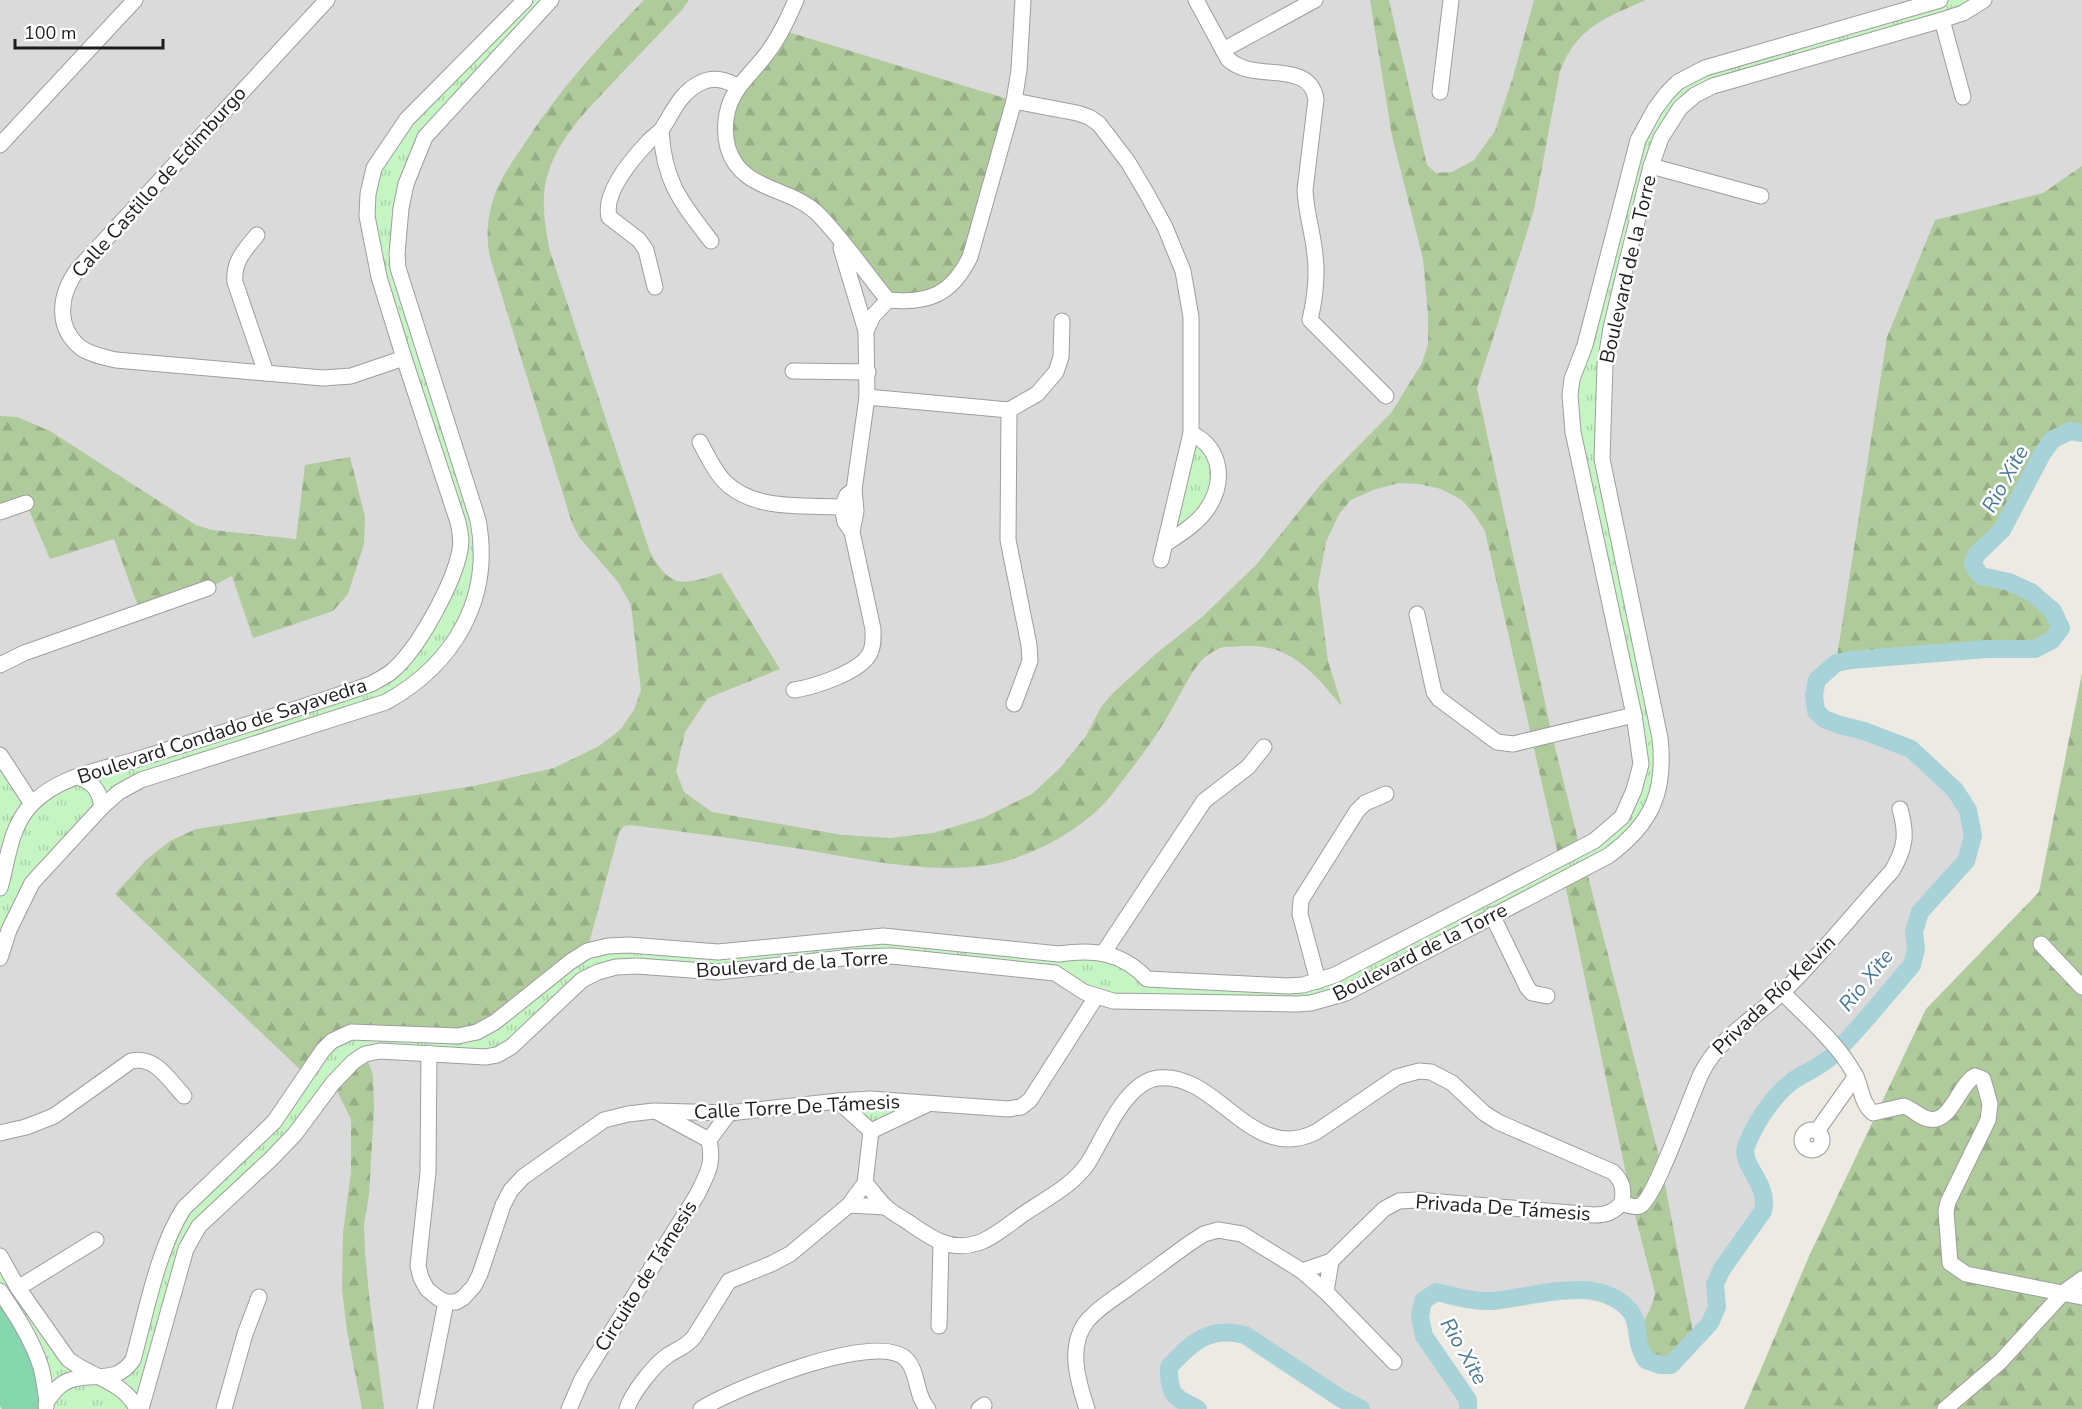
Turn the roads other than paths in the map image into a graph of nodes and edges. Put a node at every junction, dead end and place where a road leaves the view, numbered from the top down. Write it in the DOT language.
graph roads {
  1 [pos="135,0"];
  2 [pos="327,0"];
  3 [pos="525,0"];
  4 [pos="551,0"];
  5 [pos="796,0"];
  6 [pos="1023,0"];
  7 [pos="1196,0"];
  8 [pos="1315,0"];
  9 [pos="1451,0"];
  10 [pos="1940,0"];
  11 [pos="1984,0"];
  12 [pos="1942,20"];
  13 [pos="1223,50"];
  14 [pos="739,87"];
  15 [pos="1440,92"];
  16 [pos="1963,96"];
  17 [pos="1014,101"];
  18 [pos="407,119"];
  19 [pos="661,131"];
  20 [pos="425,137"];
  21 [pos="0,145"];
  22 [pos="1651,166"];
  23 [pos="1761,196"];
  24 [pos="257,235"];
  25 [pos="837,237"];
  26 [pos="398,239"];
  27 [pos="711,241"];
  28 [pos="370,242"];
  29 [pos="655,287"];
  30 [pos="888,300"];
  31 [pos="1062,321"];
  32 [pos="866,331"];
  33 [pos="404,358"];
  34 [pos="1578,364"];
  35 [pos="1605,365"];
  36 [pos="793,370"];
  37 [pos="868,372"];
  38 [pos="266,373"];
  39 [pos="1386,396"];
  40 [pos="867,398"];
  41 [pos="1009,410"];
  42 [pos="1191,434"];
  43 [pos="700,442"];
  44 [pos="1602,459"];
  45 [pos="1581,464"];
  46 [pos="854,490"];
  47 [pos="26,503"];
  48 [pos="842,507"];
  49 [pos="0,512"];
  50 [pos="852,532"];
  51 [pos="1165,544"];
  52 [pos="460,551"];
  53 [pos="1161,560"];
  54 [pos="482,565"];
  55 [pos="208,588"];
  56 [pos="1417,614"];
  57 [pos="406,656"];
  58 [pos="0,665"];
  59 [pos="429,671"];
  60 [pos="794,690"];
  61 [pos="1014,704"];
  62 [pos="1634,715"];
  63 [pos="1264,747"];
  64 [pos="0,755"];
  65 [pos="78,777"];
  66 [pos="1386,794"];
  67 [pos="32,804"];
  68 [pos="102,807"];
  69 [pos="1900,808"];
  70 [pos="6,868"];
  71 [pos="32,883"];
  72 [pos="0,888"];
  73 [pos="1492,915"];
  74 [pos="2041,944"];
  75 [pos="1104,952"];
  76 [pos="1059,954"];
  77 [pos="0,958"];
  78 [pos="1055,973"];
  79 [pos="1148,979"];
  80 [pos="1318,981"];
  81 [pos="2082,987"];
  82 [pos="1783,993"];
  83 [pos="1547,996"];
  84 [pos="1096,997"];
  85 [pos="1141,1000"];
  86 [pos="429,1053"];
  87 [pos="313,1064"];
  88 [pos="1856,1076"];
  89 [pos="333,1083"];
  90 [pos="184,1096"];
  91 [pos="838,1101"];
  92 [pos="930,1103"];
  93 [pos="654,1111"];
  94 [pos="729,1113"];
  95 [pos="871,1131"];
  96 [pos="1817,1131"];
  97 [pos="0,1133"];
  98 [pos="709,1140"];
  99 [pos="865,1182"];
  100 [pos="1622,1203"];
  101 [pos="849,1205"];
  102 [pos="885,1207"];
  103 [pos="96,1240"];
  104 [pos="941,1244"];
  105 [pos="0,1256"];
  106 [pos="1331,1261"];
  107 [pos="1302,1271"];
  108 [pos="2082,1279"];
  109 [pos="18,1288"];
  110 [pos="0,1291"];
  111 [pos="1326,1292"];
  112 [pos="2064,1292"];
  113 [pos="260,1297"];
  114 [pos="2082,1297"];
  115 [pos="446,1302"];
  116 [pos="939,1326"];
  117 [pos="1395,1362"];
  118 [pos="99,1378"];
  119 [pos="46,1405"];
  120 [pos="139,1409"];
  121 [pos="224,1409"];
  122 [pos="425,1409"];
  123 [pos="569,1409"];
  124 [pos="627,1409"];
  125 [pos="701,1409"];
  126 [pos="928,1409"];
  127 [pos="1087,1409"];
  128 [pos="1946,1409"];
  1 -- 21 [label="street"];
  2 -- 38 [label="street, Calle Castillo de Edimburgo"];
  3 -- 18 [label="street, Boulevard Condado de Sayavedra"];
  4 -- 20 [label="street, Boulevard Condado de Sayavedra"];
  5 -- 14 [label="street"];
  6 -- 17 [label="street"];
  7 -- 13 [label="street"];
  8 -- 13 [label="street"];
  9 -- 15 [label="street"];
  10 -- 34 [label="street, Boulevard de la Torre"];
  11 -- 12 [label="street, Boulevard de la Torre"];
  12 -- 16 [label="street"];
  12 -- 22 [label="street, Boulevard de la Torre"];
  13 -- 39 [label="street"];
  14 -- 19 [label="street"];
  14 -- 25 [label="street"];
  17 -- 30 [label="street"];
  17 -- 42 [label="street"];
  18 -- 20 [label="street"];
  18 -- 28 [label="street, Boulevard Condado de Sayavedra"];
  19 -- 27 [label="street"];
  19 -- 29 [label="street"];
  20 -- 26 [label="street, Boulevard Condado de Sayavedra"];
  22 -- 23 [label="street"];
  22 -- 35 [label="street, Boulevard de la Torre"];
  24 -- 38 [label="street"];
  25 -- 30 [label="street"];
  25 -- 32 [label="street"];
  26 -- 28 [label="street"];
  26 -- 54 [label="street, Boulevard Condado de Sayavedra"];
  28 -- 33 [label="street, Boulevard Condado de Sayavedra"];
  30 -- 32 [label="street"];
  31 -- 41 [label="street"];
  32 -- 37 [label="street"];
  33 -- 38 [label="street, Calle Castillo de Edimburgo"];
  33 -- 52 [label="street, Boulevard Condado de Sayavedra"];
  34 -- 35 [label="street"];
  34 -- 45 [label="street, Boulevard de la Torre"];
  35 -- 44 [label="street, Boulevard de la Torre"];
  36 -- 37 [label="street"];
  37 -- 40 [label="street"];
  40 -- 41 [label="street"];
  40 -- 46 [label="street"];
  41 -- 61 [label="street"];
  42 -- 51 [label="street"];
  42 -- 51 [label="street"];
  43 -- 48 [label="street"];
  44 -- 45 [label="street"];
  44 -- 73 [label="street, Boulevard de la Torre"];
  45 -- 62 [label="street, Boulevard de la Torre"];
  46 -- 48 [label="street"];
  46 -- 50 [label="street"];
  47 -- 49 [label="street"];
  48 -- 50 [label="street"];
  50 -- 60 [label="street"];
  51 -- 53 [label="street"];
  52 -- 54 [label="street"];
  52 -- 57 [label="street, Boulevard Condado de Sayavedra"];
  54 -- 59 [label="street, Boulevard Condado de Sayavedra"];
  55 -- 58 [label="street"];
  56 -- 62 [label="street"];
  57 -- 59 [label="street"];
  57 -- 65 [label="street, Boulevard Condado de Sayavedra"];
  59 -- 68 [label="street, Boulevard Condado de Sayavedra"];
  62 -- 80 [label="street, Boulevard de la Torre"];
  63 -- 75 [label="street"];
  64 -- 67 [label="street"];
  65 -- 67 [label="street, Boulevard Condado de Sayavedra"];
  65 -- 68 [label="street"];
  66 -- 80 [label="street"];
  67 -- 70 [label="street, Boulevard Condado de Sayavedra"];
  68 -- 71 [label="street, Boulevard Condado de Sayavedra"];
  69 -- 82 [label="street, Privada Río Kelvin"];
  70 -- 71 [label="street"];
  70 -- 72 [label="street, Boulevard Condado de Sayavedra"];
  71 -- 77 [label="street, Boulevard Condado de Sayavedra"];
  73 -- 83 [label="street"];
  73 -- 85 [label="street, Boulevard de la Torre"];
  74 -- 81 [label="street"];
  75 -- 76 [label="street, Boulevard de la Torre"];
  75 -- 79 [label="street, Boulevard de la Torre"];
  76 -- 78 [label="street"];
  76 -- 87 [label="street, Boulevard de la Torre"];
  78 -- 84 [label="street, Boulevard de la Torre"];
  78 -- 86 [label="street, Boulevard de la Torre"];
  79 -- 80 [label="street, Boulevard de la Torre"];
  79 -- 85 [label="street"];
  82 -- 88 [label="street"];
  82 -- 100 [label="street, Privada Río Kelvin"];
  84 -- 85 [label="street, Boulevard de la Torre"];
  84 -- 92 [label="street, Calle Torre De Támesis"];
  86 -- 89 [label="street, Boulevard de la Torre"];
  86 -- 115 [label="street"];
  87 -- 89 [label="street"];
  87 -- 118 [label="street, Boulevard de la Torre"];
  88 -- 96 [label="street"];
  88 -- 112 [label="street"];
  89 -- 120 [label="street, Boulevard de la Torre"];
  90 -- 97 [label="street"];
  91 -- 92 [label="street, Calle Torre De Támesis"];
  91 -- 94 [label="street, Calle Torre De Támesis"];
  91 -- 95 [label="street"];
  92 -- 95 [label="street"];
  93 -- 94 [label="street, Calle Torre De Támesis"];
  93 -- 98 [label="street"];
  93 -- 115 [label="street"];
  94 -- 98 [label="street"];
  95 -- 99 [label="street"];
  98 -- 123 [label="street, Circuito de Támesis"];
  99 -- 101 [label="street"];
  99 -- 102 [label="street"];
  100 -- 104 [label="street"];
  100 -- 106 [label="street, Privada De Támesis"];
  101 -- 102 [label="street"];
  101 -- 124 [label="street"];
  102 -- 104 [label="street"];
  103 -- 109 [label="street"];
  104 -- 116 [label="street"];
  105 -- 109 [label="street"];
  106 -- 107 [label="street, Privada De Támesis"];
  106 -- 111 [label="street"];
  107 -- 111 [label="street"];
  107 -- 127 [label="street"];
  108 -- 112 [label="street"];
  109 -- 118 [label="street"];
  110 -- 119 [label="street"];
  111 -- 117 [label="street"];
  112 -- 114 [label="street"];
  112 -- 128 [label="street"];
  113 -- 121 [label="street"];
  115 -- 122 [label="street"];
  118 -- 119 [label="street, Boulevard de la Torre"];
  118 -- 120 [label="street"];
  125 -- 126 [label="street"];
}
